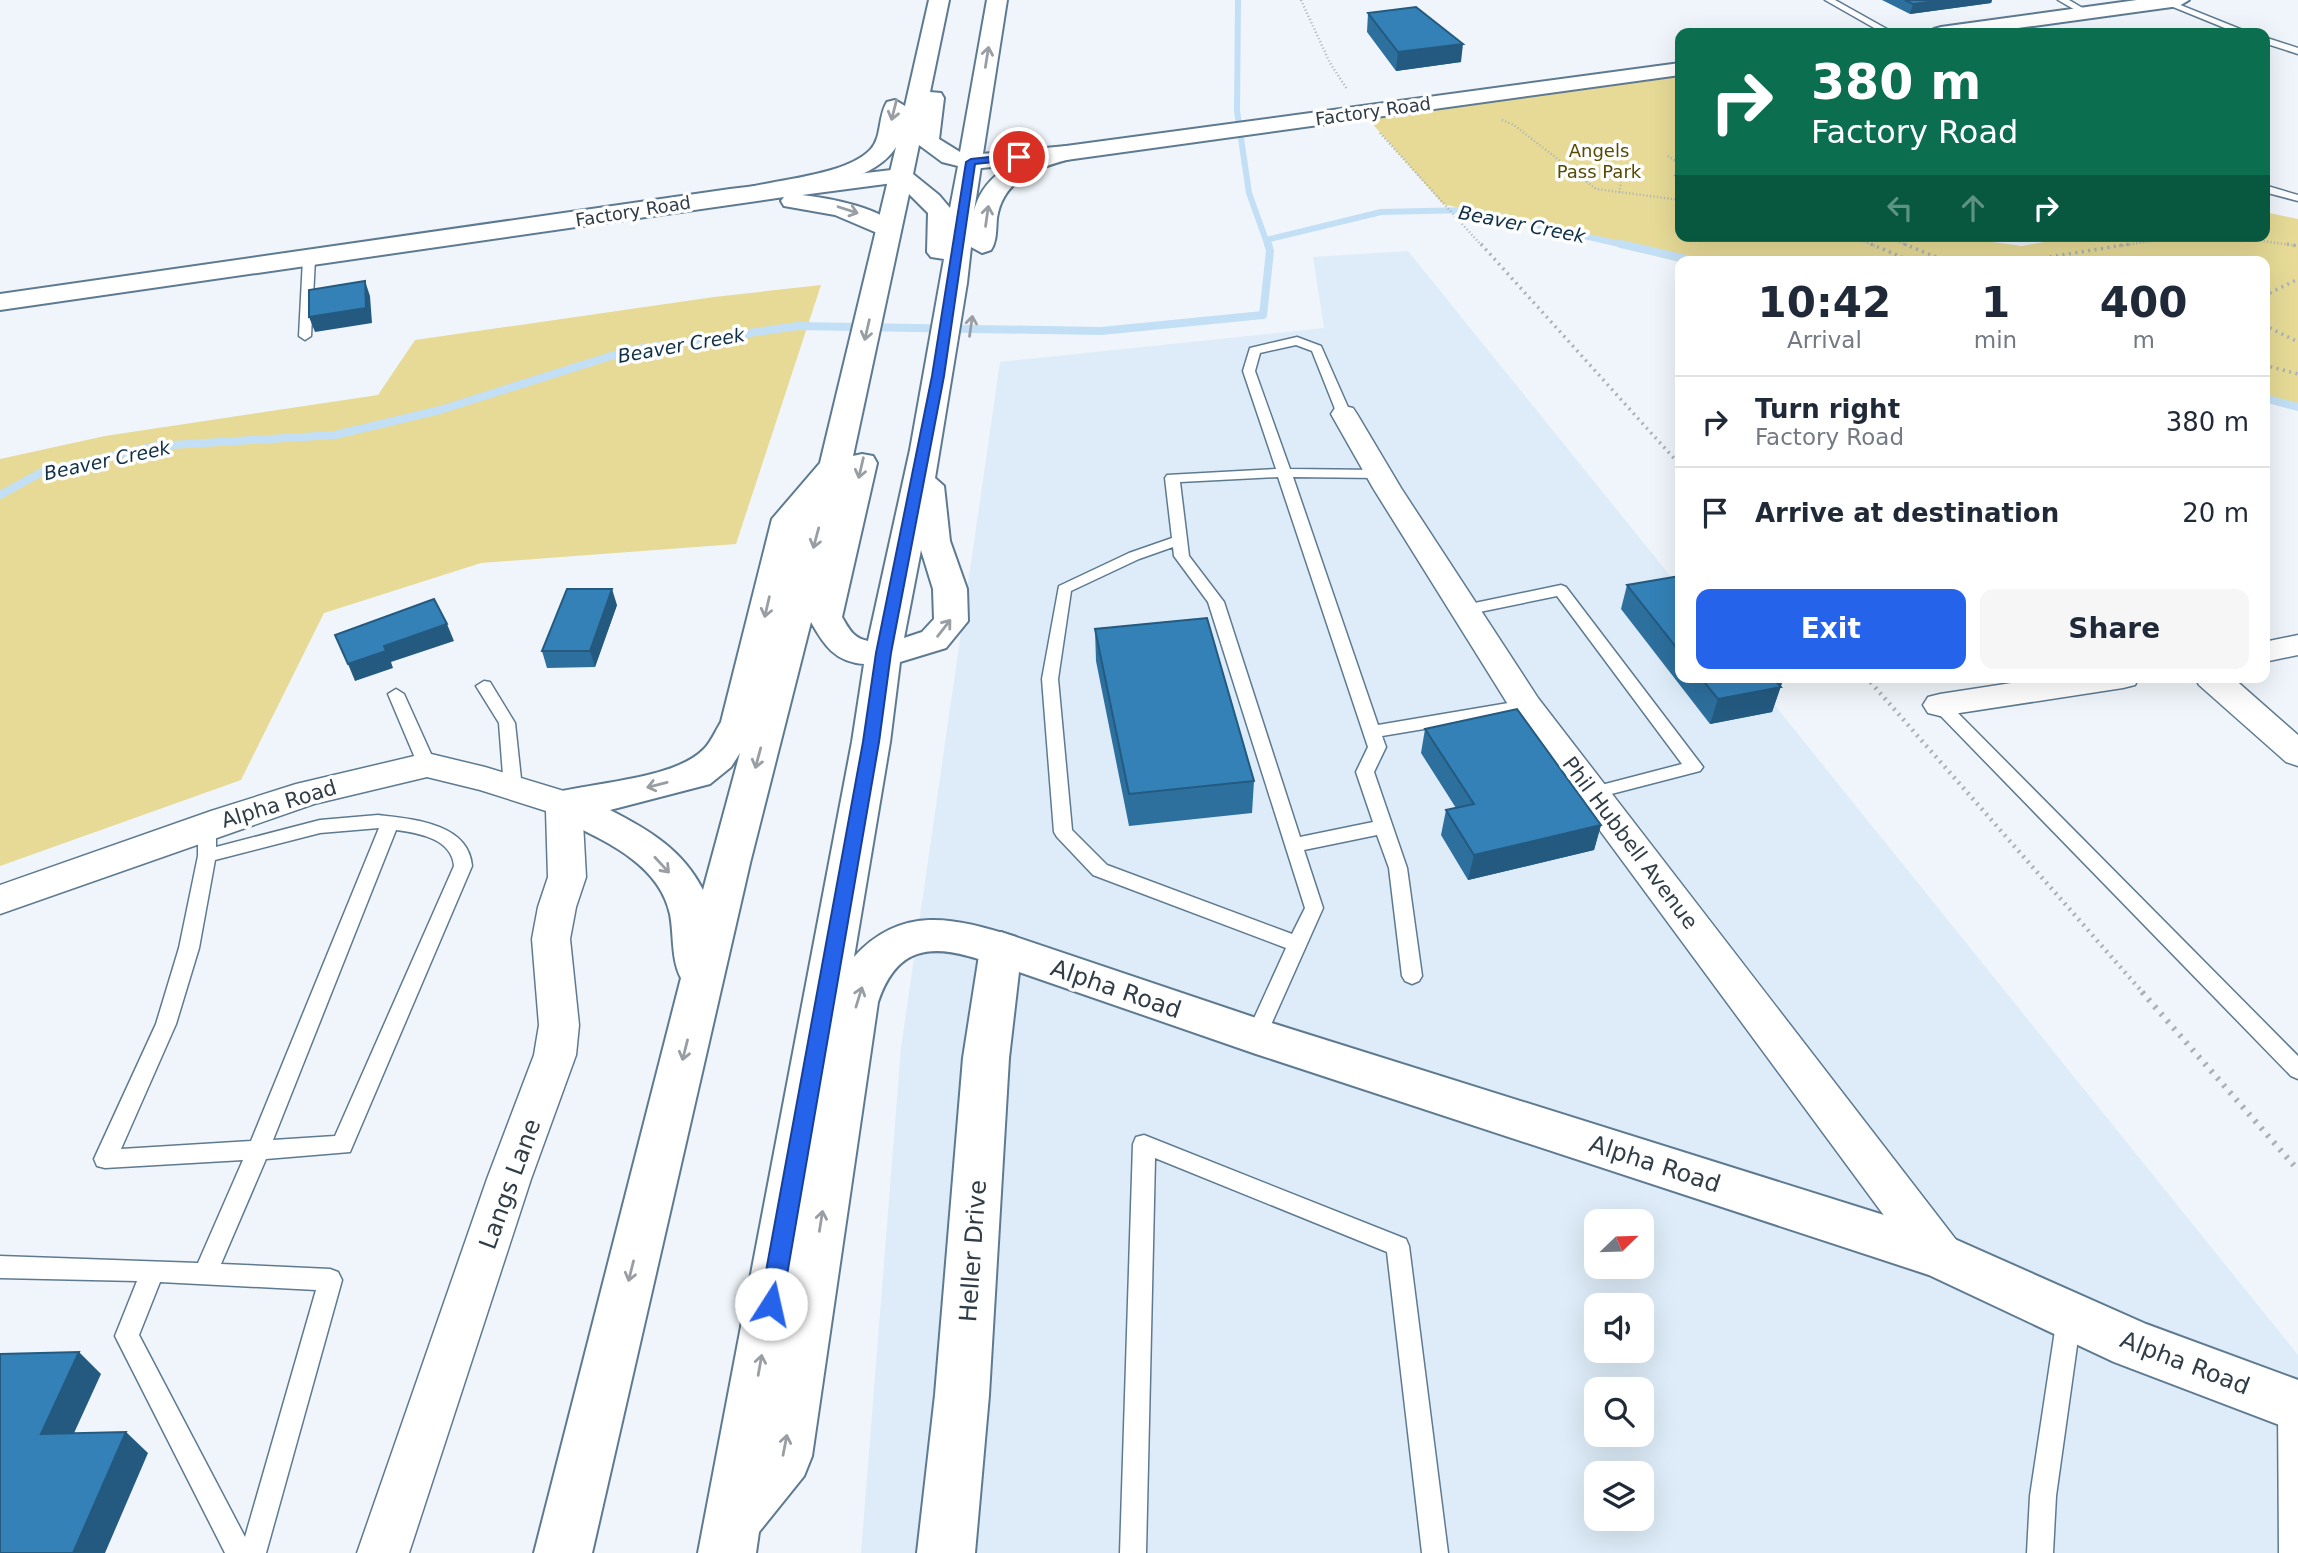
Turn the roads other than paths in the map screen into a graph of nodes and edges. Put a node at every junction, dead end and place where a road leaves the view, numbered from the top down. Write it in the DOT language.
graph roads {
  1 [pos="939,0"];
  2 [pos="953,0"];
  3 [pos="997,0"];
  4 [pos="1829,0"];
  5 [pos="2062,0"];
  6 [pos="2168,1"];
  7 [pos="2087,13"];
  8 [pos="1880,28"];
  9 [pos="2012,28"];
  10 [pos="2233,28"];
  11 [pos="931,31"];
  12 [pos="2270,42"];
  13 [pos="969,43"];
  14 [pos="2298,51"];
  15 [pos="1675,70"];
  16 [pos="978,114"];
  17 [pos="1066,153"];
  18 [pos="971,162"];
  19 [pos="900,176"];
  20 [pos="2270,190"];
  21 [pos="754,193"];
  22 [pos="2298,198"];
  23 [pos="889,231"];
  24 [pos="367,251"];
  25 [pos="309,259"];
  26 [pos="955,284"];
  27 [pos="0,302"];
  28 [pos="305,336"];
  29 [pos="941,374"];
  30 [pos="868,377"];
  31 [pos="1344,414"];
  32 [pos="925,450"];
  33 [pos="836,461"];
  34 [pos="1284,473"];
  35 [pos="1379,474"];
  36 [pos="1180,540"];
  37 [pos="1465,610"];
  38 [pos="2298,645"];
  39 [pos="2270,651"];
  40 [pos="883,653"];
  41 [pos="2084,683"];
  42 [pos="2218,683"];
  43 [pos="484,686"];
  44 [pos="396,694"];
  45 [pos="1940,705"];
  46 [pos="1526,706"];
  47 [pos="1372,732"];
  48 [pos="2298,754"];
  49 [pos="427,765"];
  50 [pos="513,788"];
  51 [pos="1592,793"];
  52 [pos="564,804"];
  53 [pos="390,823"];
  54 [pos="1384,827"];
  55 [pos="207,841"];
  56 [pos="1294,845"];
  57 [pos="0,900"];
  58 [pos="1297,944"];
  59 [pos="1001,950"];
  60 [pos="1412,976"];
  61 [pos="699,991"];
  62 [pos="1256,1036"];
  63 [pos="2298,1070"];
  64 [pos="258,1151"];
  65 [pos="1941,1256"];
  66 [pos="0,1267"];
  67 [pos="153,1271"];
  68 [pos="205,1274"];
  69 [pos="2070,1315"];
  70 [pos="2294,1405"];
  71 [pos="730,1537"];
  72 [pos="239,1553"];
  73 [pos="253,1553"];
  74 [pos="383,1553"];
  75 [pos="563,1553"];
  76 [pos="946,1553"];
  77 [pos="1133,1553"];
  78 [pos="1435,1553"];
  79 [pos="2040,1553"];
  80 [pos="2292,1553"];
  1 -- 11 [label="main road"];
  2 -- 18 [label="main road"];
  16 -- 3 [label="main road, one-way"];
  4 -- 8 [label="lane"];
  5 -- 7 [label="lane"];
  6 -- 7 [label="main road"];
  6 -- 10 [label="lane"];
  7 -- 9 [label="main road"];
  11 -- 19 [label="main road"];
  11 -- 21 [label="main road, one-way"];
  12 -- 14 [label="lane"];
  13 -- 16 [label="main road, Factory Road"];
  15 -- 17 [label="main road, Factory Road"];
  16 -- 17 [label="main road, Factory Road"];
  16 -- 18 [label="main road"];
  17 -- 18 [label="main road, Factory Road"];
  26 -- 17 [label="main road, one-way"];
  18 -- 26 [label="main road"];
  19 -- 21 [label="main road, Factory Road"];
  19 -- 23 [label="main road"];
  19 -- 26 [label="main road"];
  20 -- 22 [label="lane"];
  21 -- 24 [label="main road, Factory Road"];
  24 -- 23 [label="main road, Factory Road, one-way"];
  23 -- 30 [label="main road, one-way"];
  24 -- 25 [label="main road, Factory Road"];
  25 -- 27 [label="main road, Factory Road"];
  25 -- 28 [label="lane"];
  26 -- 29 [label="main road"];
  29 -- 26 [label="main road, one-way"];
  29 -- 32 [label="main road"];
  30 -- 33 [label="main road"];
  30 -- 40 [label="main road, one-way"];
  31 -- 34 [label="lane"];
  31 -- 35 [label="street, Phil Hubbell Avenue"];
  32 -- 40 [label="main road"];
  40 -- 32 [label="main road, one-way"];
  33 -- 52 [label="main road, one-way"];
  33 -- 61 [label="main road, one-way"];
  34 -- 35 [label="lane"];
  34 -- 36 [label="lane"];
  34 -- 47 [label="lane"];
  35 -- 37 [label="street, Phil Hubbell Avenue"];
  36 -- 56 [label="lane"];
  36 -- 58 [label="lane"];
  37 -- 46 [label="street, Phil Hubbell Avenue"];
  37 -- 51 [label="lane"];
  38 -- 39 [label="street"];
  71 -- 40 [label="main road, one-way"];
  41 -- 45 [label="street"];
  42 -- 48 [label="street"];
  43 -- 50 [label="lane"];
  44 -- 49 [label="lane"];
  45 -- 63 [label="lane"];
  46 -- 47 [label="lane"];
  46 -- 51 [label="street, Phil Hubbell Avenue"];
  47 -- 54 [label="lane"];
  49 -- 50 [label="street, Alpha Road"];
  49 -- 55 [label="street, Alpha Road"];
  50 -- 52 [label="street, Alpha Road"];
  51 -- 65 [label="street, Phil Hubbell Avenue"];
  52 -- 61 [label="main road, one-way"];
  52 -- 74 [label="street, Langs Lane"];
  53 -- 55 [label="lane"];
  53 -- 64 [label="lane"];
  53 -- 64 [label="lane"];
  54 -- 56 [label="lane"];
  54 -- 60 [label="lane"];
  55 -- 57 [label="street, Alpha Road"];
  55 -- 64 [label="lane"];
  56 -- 58 [label="lane"];
  58 -- 62 [label="lane"];
  59 -- 62 [label="main road, Alpha Road"];
  71 -- 59 [label="main road, Alpha Road, one-way"];
  59 -- 76 [label="main road, Heller Drive"];
  61 -- 75 [label="main road, one-way"];
  62 -- 65 [label="main road, Alpha Road"];
  64 -- 68 [label="lane"];
  65 -- 69 [label="main road, Alpha Road"];
  66 -- 67 [label="lane"];
  67 -- 68 [label="lane"];
  67 -- 72 [label="lane"];
  68 -- 73 [label="lane"];
  69 -- 70 [label="main road, Alpha Road"];
  69 -- 79 [label="lane"];
  70 -- 80 [label="lane"];
  77 -- 78 [label="lane"];
}
